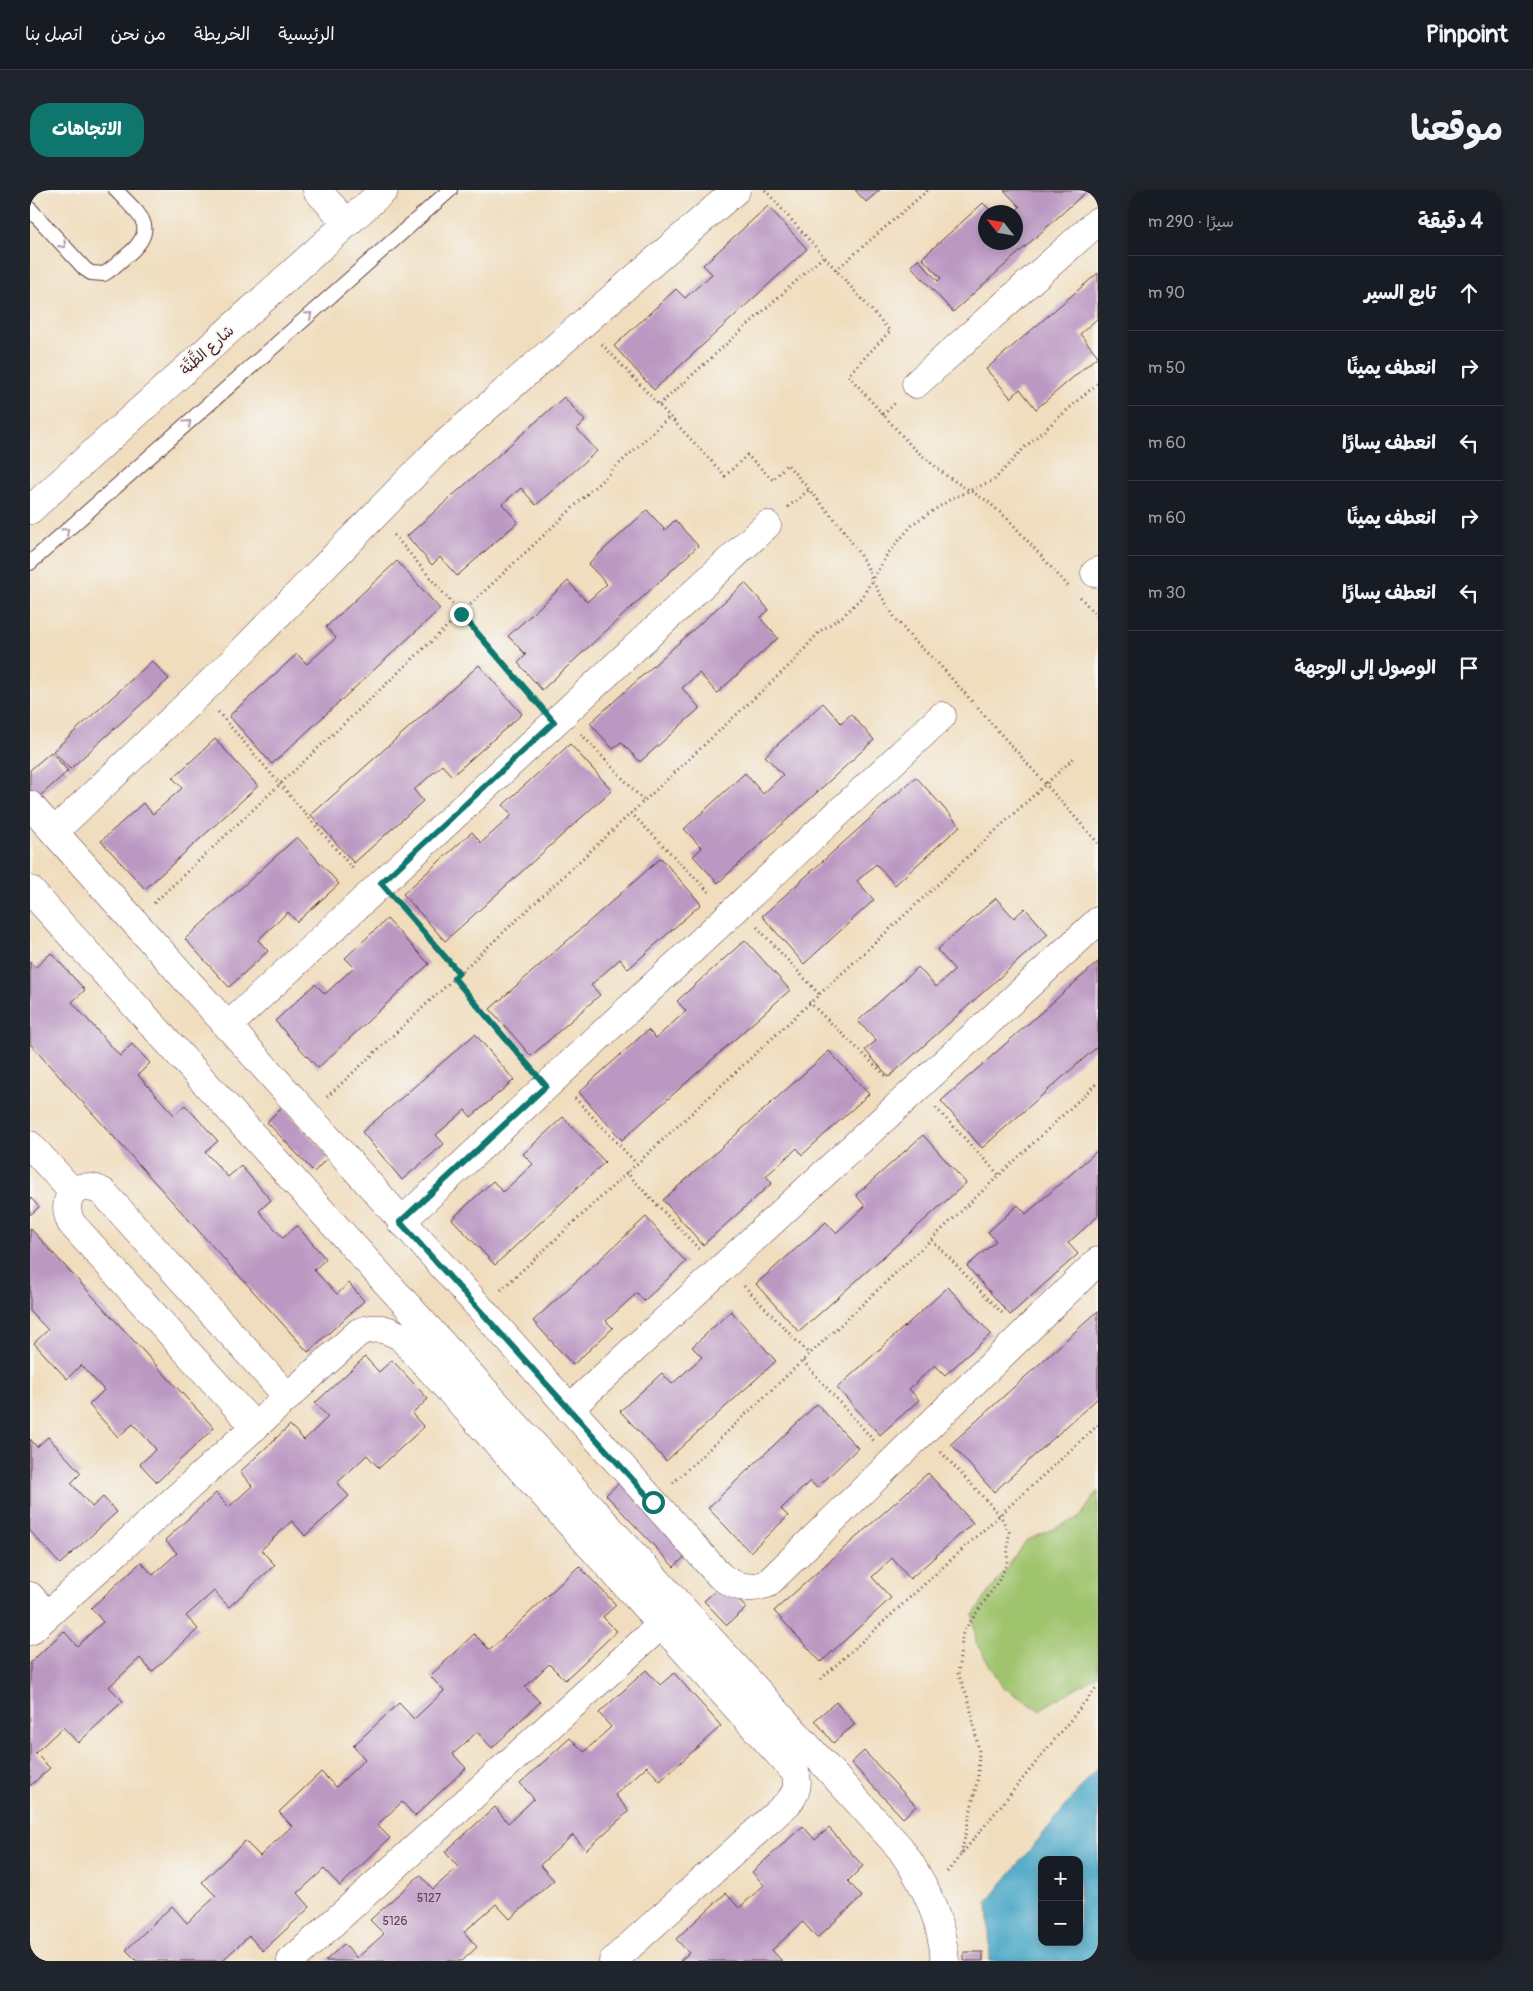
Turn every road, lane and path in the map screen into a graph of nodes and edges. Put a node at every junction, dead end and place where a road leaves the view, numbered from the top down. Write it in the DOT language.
graph roads {
  1 [pos="116,190"];
  2 [pos="317,190"];
  3 [pos="384,190"];
  4 [pos="450,190"];
  5 [pos="736,190"];
  6 [pos="928,190"];
  7 [pos="30,209"];
  8 [pos="1098,221"];
  9 [pos="347,223"];
  10 [pos="824,256"];
  11 [pos="836,270"];
  12 [pos="583,324"];
  13 [pos="1098,383"];
  14 [pos="916,384"];
  15 [pos="659,406"];
  16 [pos="669,417"];
  17 [pos="30,510"];
  18 [pos="376,514"];
  19 [pos="767,525"];
  20 [pos="30,563"];
  21 [pos="872,581"];
  22 [pos="461,614"];
  23 [pos="201,692"];
  24 [pos="942,716"];
  25 [pos="558,719"];
  26 [pos="1076,756"];
  27 [pos="280,784"];
  28 [pos="1045,785"];
  29 [pos="644,801"];
  30 [pos="30,805"];
  31 [pos="630,813"];
  32 [pos="54,832"];
  33 [pos="1098,843"];
  34 [pos="377,887"];
  35 [pos="30,890"];
  36 [pos="734,910"];
  37 [pos="1098,921"];
  38 [pos="134,922"];
  39 [pos="459,973"];
  40 [pos="454,978"];
  41 [pos="819,994"];
  42 [pos="809,1002"];
  43 [pos="227,1027"];
  44 [pos="551,1082"];
  45 [pos="1098,1082"];
  46 [pos="912,1092"];
  47 [pos="306,1116"];
  48 [pos="30,1145"];
  49 [pos="636,1163"];
  50 [pos="626,1172"];
  51 [pos="999,1175"];
  52 [pos="73,1192"];
  53 [pos="400,1222"];
  54 [pos="932,1240"];
  55 [pos="1098,1261"];
  56 [pos="722,1268"];
  57 [pos="480,1310"];
  58 [pos="1023,1334"];
  59 [pos="809,1354"];
  60 [pos="803,1361"];
  61 [pos="288,1397"];
  62 [pos="569,1409"];
  63 [pos="1098,1425"];
  64 [pos="255,1427"];
  65 [pos="922,1432"];
  66 [pos="892,1461"];
  67 [pos="653,1502"];
  68 [pos="1000,1515"];
  69 [pos="36,1614"];
  70 [pos="662,1624"];
  71 [pos="821,1679"];
  72 [pos="1098,1686"];
  73 [pos="961,1855"];
  74 [pos="928,1895"];
  75 [pos="291,1961"];
  76 [pos="613,1961"];
  77 [pos="945,1961"];
  7 -- 1 [label="lane, one-way"];
  2 -- 9 [label="street"];
  3 -- 9 [label="street, شارع الظَّنَّة"];
  20 -- 4 [label="lane, one-way"];
  5 -- 12 [label="street"];
  6 -- 11 [label="path"];
  8 -- 14 [label="street"];
  9 -- 17 [label="street, شارع الظَّنَّة"];
  10 -- 15 [label="path"];
  12 -- 15 [label="path"];
  12 -- 18 [label="street"];
  13 -- 21 [label="path"];
  15 -- 16 [label="path"];
  16 -- 21 [label="path"];
  16 -- 22 [label="path"];
  18 -- 22 [label="path"];
  18 -- 23 [label="street"];
  19 -- 25 [label="street"];
  21 -- 28 [label="path"];
  21 -- 29 [label="path"];
  22 -- 25 [label="path"];
  22 -- 27 [label="path"];
  23 -- 27 [label="path"];
  23 -- 32 [label="street"];
  24 -- 36 [label="street"];
  25 -- 29 [label="path"];
  25 -- 34 [label="street"];
  26 -- 28 [label="path"];
  27 -- 34 [label="path"];
  27 -- 38 [label="path"];
  28 -- 33 [label="path"];
  28 -- 41 [label="path"];
  29 -- 31 [label="path"];
  30 -- 32 [label="street"];
  31 -- 36 [label="path"];
  31 -- 39 [label="path"];
  32 -- 38 [label="street"];
  34 -- 39 [label="path"];
  34 -- 43 [label="street"];
  35 -- 74 [label="street"];
  36 -- 41 [label="path"];
  36 -- 44 [label="street"];
  37 -- 46 [label="street"];
  38 -- 43 [label="street"];
  39 -- 40 [label="path"];
  40 -- 44 [label="path"];
  40 -- 47 [label="path"];
  41 -- 42 [label="path"];
  42 -- 46 [label="path"];
  42 -- 49 [label="path"];
  43 -- 47 [label="street"];
  44 -- 49 [label="path"];
  44 -- 53 [label="street"];
  45 -- 51 [label="path"];
  46 -- 51 [label="path"];
  46 -- 56 [label="street"];
  47 -- 53 [label="street"];
  48 -- 52 [label="street"];
  49 -- 50 [label="path"];
  50 -- 56 [label="path"];
  50 -- 57 [label="path"];
  51 -- 54 [label="path"];
  52 -- 61 [label="street"];
  52 -- 64 [label="street"];
  53 -- 57 [label="street"];
  54 -- 58 [label="path"];
  54 -- 59 [label="path"];
  55 -- 58 [label="street"];
  56 -- 59 [label="path"];
  56 -- 62 [label="street"];
  57 -- 62 [label="street"];
  58 -- 65 [label="street"];
  59 -- 60 [label="path"];
  60 -- 66 [label="path"];
  60 -- 67 [label="path"];
  61 -- 64 [label="street"];
  61 -- 70 [label="street"];
  62 -- 67 [label="street"];
  63 -- 68 [label="path"];
  64 -- 69 [label="street"];
  65 -- 66 [label="street"];
  65 -- 68 [label="path"];
  66 -- 67 [label="street"];
  68 -- 71 [label="path"];
  68 -- 73 [label="path"];
  70 -- 75 [label="street"];
  70 -- 76 [label="street"];
  72 -- 73 [label="path"];
  73 -- 74 [label="path"];
  74 -- 77 [label="street"];
}
